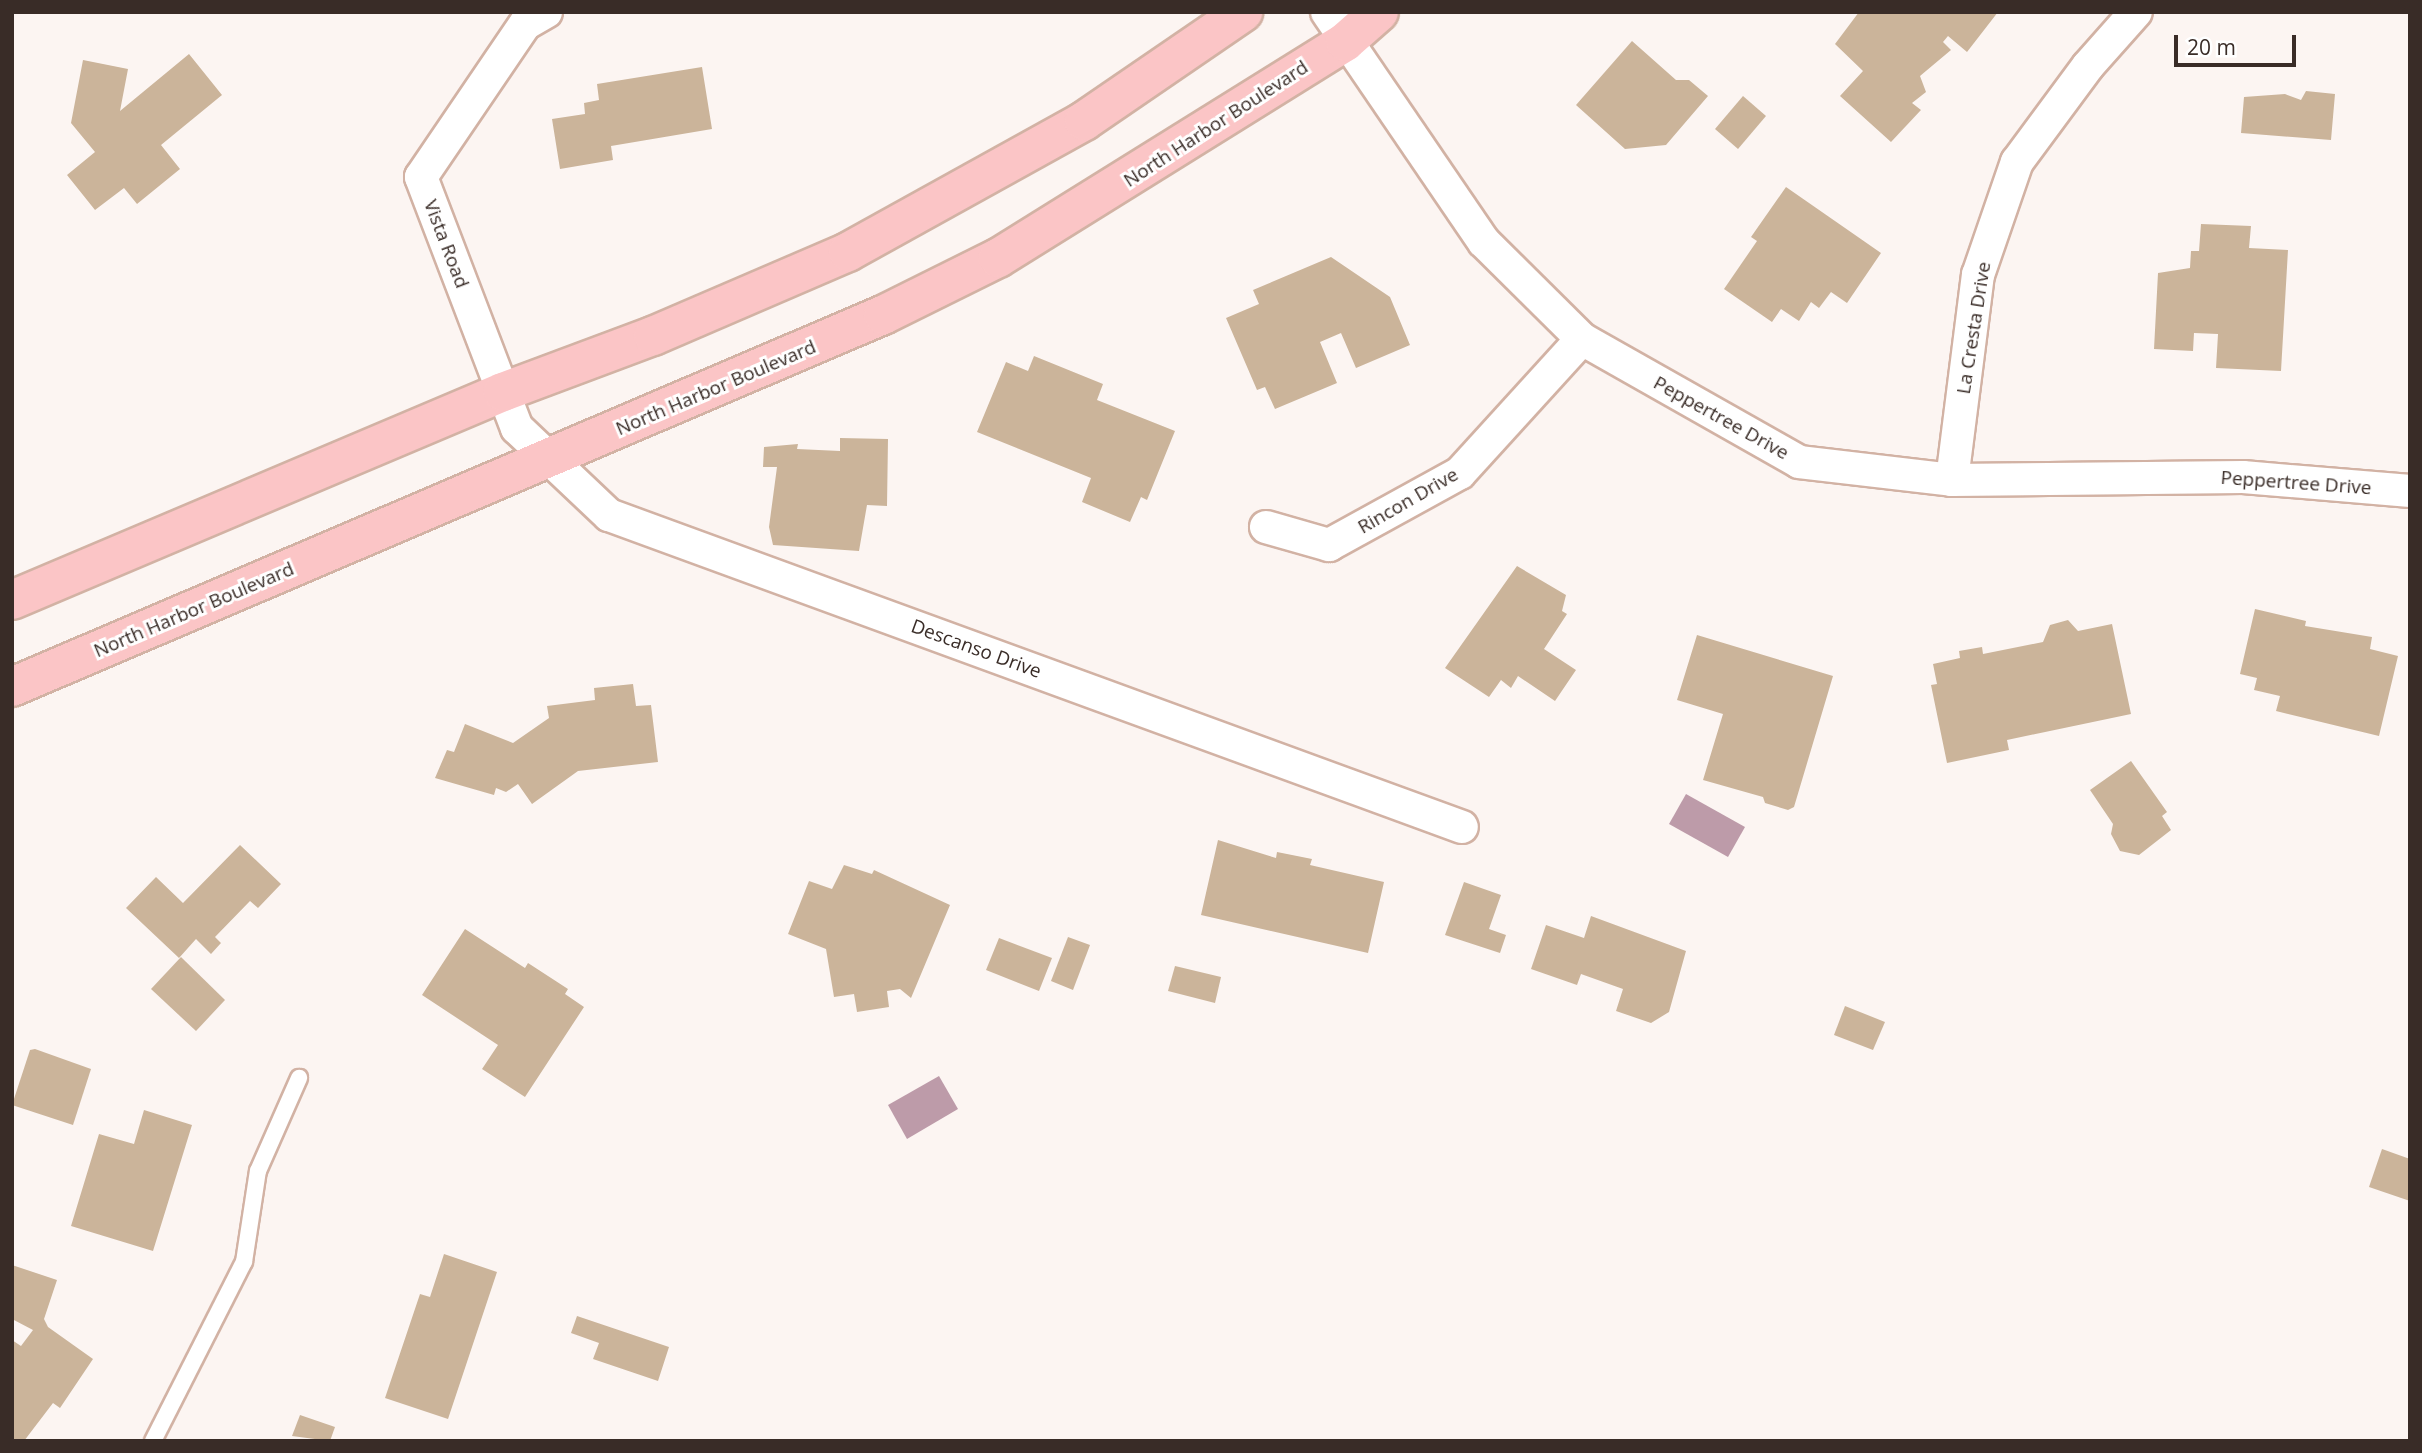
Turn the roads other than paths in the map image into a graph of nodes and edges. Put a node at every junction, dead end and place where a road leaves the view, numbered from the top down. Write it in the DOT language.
graph roads {
  1 [pos="546,12"];
  2 [pos="1243,12"];
  3 [pos="1379,12"];
  4 [pos="2136,12"];
  5 [pos="1336,27"];
  6 [pos="1582,339"];
  7 [pos="503,392"];
  8 [pos="517,428"];
  9 [pos="549,460"];
  10 [pos="1952,480"];
  11 [pos="2410,491"];
  12 [pos="1266,527"];
  13 [pos="12,600"];
  14 [pos="12,687"];
  15 [pos="1462,827"];
  16 [pos="299,1078"];
  17 [pos="153,1441"];
  1 -- 7 [label="street, Vista Road"];
  2 -- 7 [label="main road"];
  3 -- 5 [label="main road, North Harbor Boulevard"];
  4 -- 10 [label="street, La Cresta Drive"];
  5 -- 6 [label="street, Peppertree Drive"];
  5 -- 9 [label="main road, North Harbor Boulevard"];
  6 -- 10 [label="street, Peppertree Drive"];
  6 -- 12 [label="street, Rincon Drive"];
  7 -- 8 [label="street, Vista Road"];
  7 -- 13 [label="main road"];
  8 -- 9 [label="street, Descanso Drive"];
  9 -- 14 [label="main road, North Harbor Boulevard"];
  9 -- 15 [label="street, Descanso Drive"];
  10 -- 11 [label="street, Peppertree Drive"];
  16 -- 17 [label="lane"];
}
